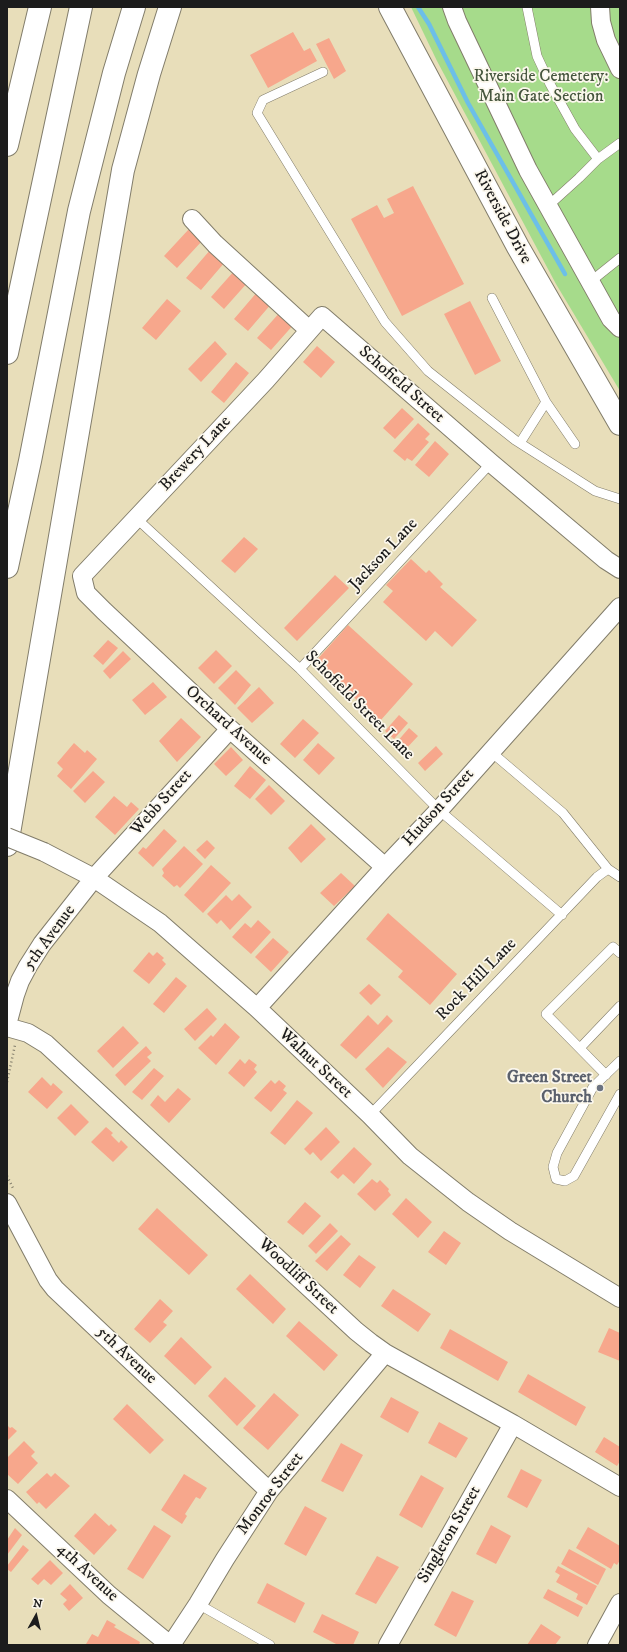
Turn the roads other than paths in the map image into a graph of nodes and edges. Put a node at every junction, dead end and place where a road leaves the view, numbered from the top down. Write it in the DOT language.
graph roads {
  1 [pos="40,7"];
  2 [pos="81,7"];
  3 [pos="97,7"];
  4 [pos="134,7"];
  5 [pos="170,7"];
  6 [pos="390,7"];
  7 [pos="452,7"];
  8 [pos="527,7"];
  9 [pos="600,7"];
  10 [pos="620,69"];
  11 [pos="322,72"];
  12 [pos="52,139"];
  13 [pos="620,143"];
  14 [pos="7,145"];
  15 [pos="598,159"];
  16 [pos="548,206"];
  17 [pos="192,219"];
  18 [pos="620,258"];
  19 [pos="590,282"];
  20 [pos="492,298"];
  21 [pos="620,328"];
  22 [pos="310,330"];
  23 [pos="7,353"];
  24 [pos="546,402"];
  25 [pos="620,424"];
  26 [pos="520,443"];
  27 [pos="575,444"];
  28 [pos="491,463"];
  29 [pos="620,499"];
  30 [pos="136,518"];
  31 [pos="7,567"];
  32 [pos="620,569"];
  33 [pos="82,576"];
  34 [pos="620,607"];
  35 [pos="300,669"];
  36 [pos="230,729"];
  37 [pos="490,751"];
  38 [pos="439,810"];
  39 [pos="7,837"];
  40 [pos="7,845"];
  41 [pos="385,867"];
  42 [pos="608,869"];
  43 [pos="620,877"];
  44 [pos="94,878"];
  45 [pos="562,915"];
  46 [pos="620,953"];
  47 [pos="620,1006"];
  48 [pos="257,1008"];
  49 [pos="7,1026"];
  50 [pos="580,1048"];
  51 [pos="620,1061"];
  52 [pos="606,1075"];
  53 [pos="620,1094"];
  54 [pos="370,1115"];
  55 [pos="7,1203"];
  56 [pos="620,1298"];
  57 [pos="385,1353"];
  58 [pos="513,1424"];
  59 [pos="620,1487"];
  60 [pos="269,1491"];
  61 [pos="7,1499"];
  62 [pos="620,1603"];
  63 [pos="198,1604"];
  64 [pos="170,1645"];
  65 [pos="270,1645"];
  66 [pos="388,1645"];
  67 [pos="597,1645"];
  1 -- 14 [label="main road"];
  2 -- 12 [label="main road"];
  3 -- 12 [label="main road"];
  4 -- 31 [label="main road"];
  5 -- 40 [label="main road"];
  6 -- 25 [label="main road, Riverside Drive"];
  7 -- 16 [label="street"];
  8 -- 15 [label="lane"];
  9 -- 10 [label="street"];
  11 -- 26 [label="lane"];
  12 -- 23 [label="main road"];
  13 -- 15 [label="lane"];
  15 -- 16 [label="lane"];
  16 -- 19 [label="street"];
  17 -- 22 [label="street"];
  18 -- 19 [label="lane"];
  19 -- 21 [label="street"];
  20 -- 24 [label="lane"];
  22 -- 28 [label="street, Schofield Street"];
  22 -- 30 [label="street, Brewery Lane"];
  24 -- 26 [label="lane"];
  24 -- 27 [label="lane"];
  26 -- 29 [label="lane"];
  28 -- 32 [label="street, Schofield Street"];
  28 -- 35 [label="lane, Jackson Lane"];
  30 -- 33 [label="street, Brewery Lane"];
  30 -- 35 [label="lane, Schofield Street Lane"];
  33 -- 36 [label="street, Orchard Avenue"];
  34 -- 37 [label="street, Hudson Street"];
  35 -- 38 [label="lane, Schofield Street Lane"];
  36 -- 41 [label="street, Orchard Avenue"];
  36 -- 44 [label="street, Webb Street"];
  37 -- 38 [label="street, Hudson Street"];
  37 -- 42 [label="lane"];
  38 -- 41 [label="street, Hudson Street"];
  38 -- 45 [label="lane, Schofield Street Lane"];
  39 -- 44 [label="street, Walnut Street, bridge"];
  41 -- 48 [label="street, Hudson Street"];
  42 -- 43 [label="lane"];
  42 -- 45 [label="lane, Rock Hill Lane"];
  44 -- 48 [label="street, Walnut Street"];
  44 -- 49 [label="street, 5th Avenue"];
  45 -- 54 [label="lane, Rock Hill Lane"];
  46 -- 50 [label="lane"];
  47 -- 50 [label="lane"];
  48 -- 54 [label="street, Walnut Street"];
  49 -- 57 [label="street, Woodliff Street"];
  50 -- 52 [label="lane"];
  51 -- 52 [label="lane"];
  52 -- 53 [label="lane"];
  54 -- 56 [label="street, Walnut Street"];
  55 -- 60 [label="street, 5th Avenue"];
  57 -- 58 [label="street, Woodliff Street"];
  57 -- 60 [label="street, Monroe Street"];
  58 -- 59 [label="street, Woodliff Street"];
  58 -- 66 [label="street, Singleton Street"];
  60 -- 63 [label="street, Monroe Street"];
  61 -- 64 [label="street, 4th Avenue"];
  62 -- 67 [label="street"];
  63 -- 64 [label="street, Monroe Street"];
  63 -- 65 [label="lane"];
}
